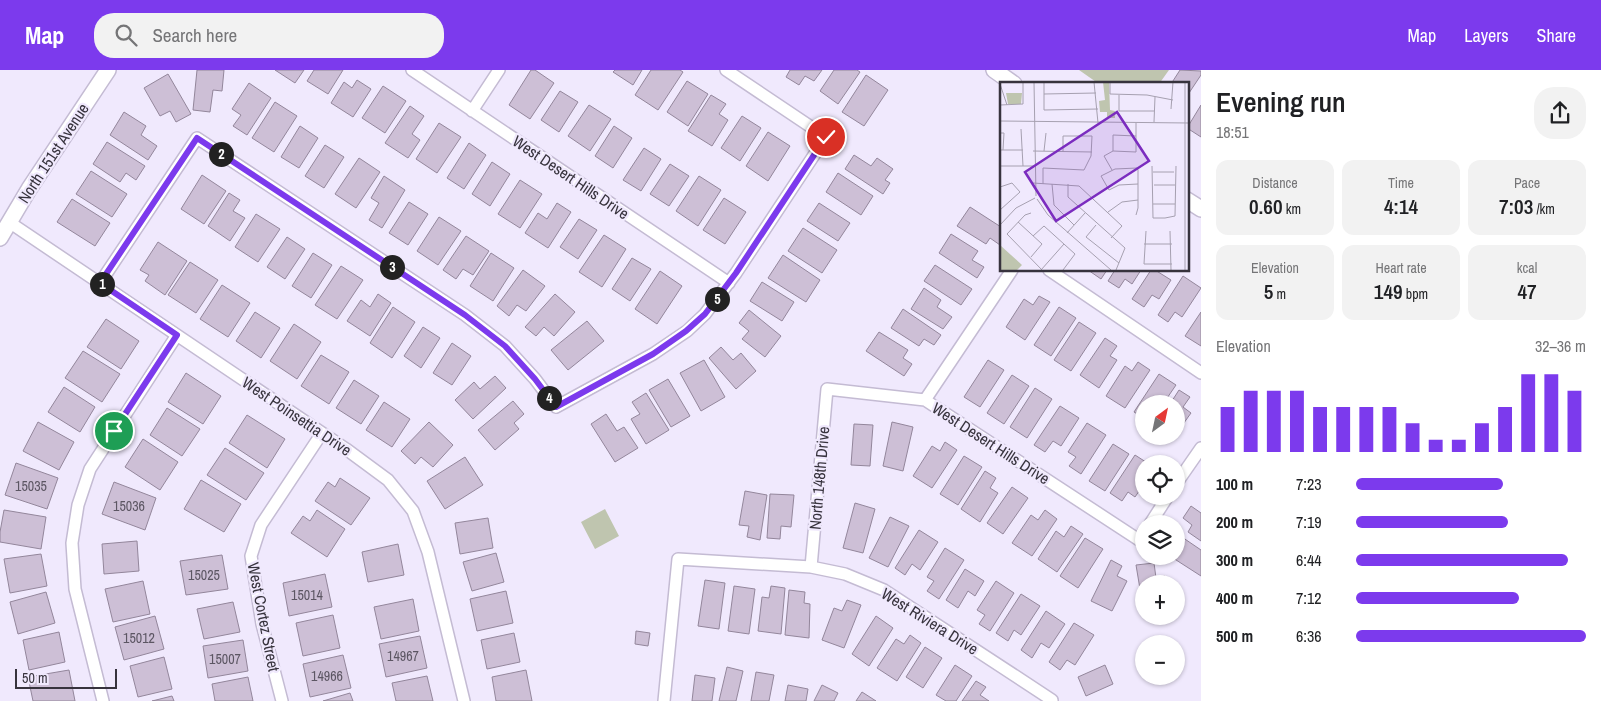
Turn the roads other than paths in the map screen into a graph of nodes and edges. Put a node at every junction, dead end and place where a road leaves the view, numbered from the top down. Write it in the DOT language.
graph roads {
  1 [pos="108,70"];
  2 [pos="412,70"];
  3 [pos="499,70"];
  4 [pos="726,70"];
  5 [pos="994,70"];
  6 [pos="1011,82"];
  7 [pos="472,110"];
  8 [pos="1188,201"];
  9 [pos="1201,209"];
  10 [pos="9,222"];
  11 [pos="0,238"];
  12 [pos="1011,271"];
  13 [pos="1050,271"];
  14 [pos="100,283"];
  15 [pos="729,283"];
  16 [pos="177,335"];
  17 [pos="1201,373"];
  18 [pos="827,389"];
  19 [pos="925,400"];
  20 [pos="322,433"];
  21 [pos="1201,448"];
  22 [pos="1185,471"];
  23 [pos="1135,532"];
  24 [pos="811,567"];
  25 [pos="1052,700"];
  26 [pos="103,701"];
  27 [pos="282,701"];
  28 [pos="464,701"];
  29 [pos="664,701"];
  1 -- 10 [label="street, North 151st Avenue"];
  2 -- 7 [label="street, West Desert Hills Drive"];
  3 -- 7 [label="street"];
  4 -- 15 [label="street"];
  5 -- 6 [label="street"];
  7 -- 15 [label="street, West Desert Hills Drive"];
  8 -- 9 [label="street"];
  10 -- 11 [label="street, North 151st Avenue"];
  10 -- 14 [label="street, West Poinsettia Drive"];
  12 -- 19 [label="street"];
  13 -- 17 [label="street"];
  14 -- 15 [label="street"];
  14 -- 16 [label="street, West Poinsettia Drive"];
  16 -- 20 [label="street, West Poinsettia Drive"];
  16 -- 26 [label="street"];
  18 -- 19 [label="street, West Desert Hills Drive"];
  18 -- 24 [label="street, North 148th Drive"];
  19 -- 23 [label="street, West Desert Hills Drive"];
  20 -- 27 [label="street, West Cortez Street"];
  20 -- 28 [label="street, West Poinsettia Drive"];
  21 -- 22 [label="street"];
  24 -- 25 [label="street, West Riviera Drive"];
  24 -- 29 [label="street, West Riviera Drive"];
}
